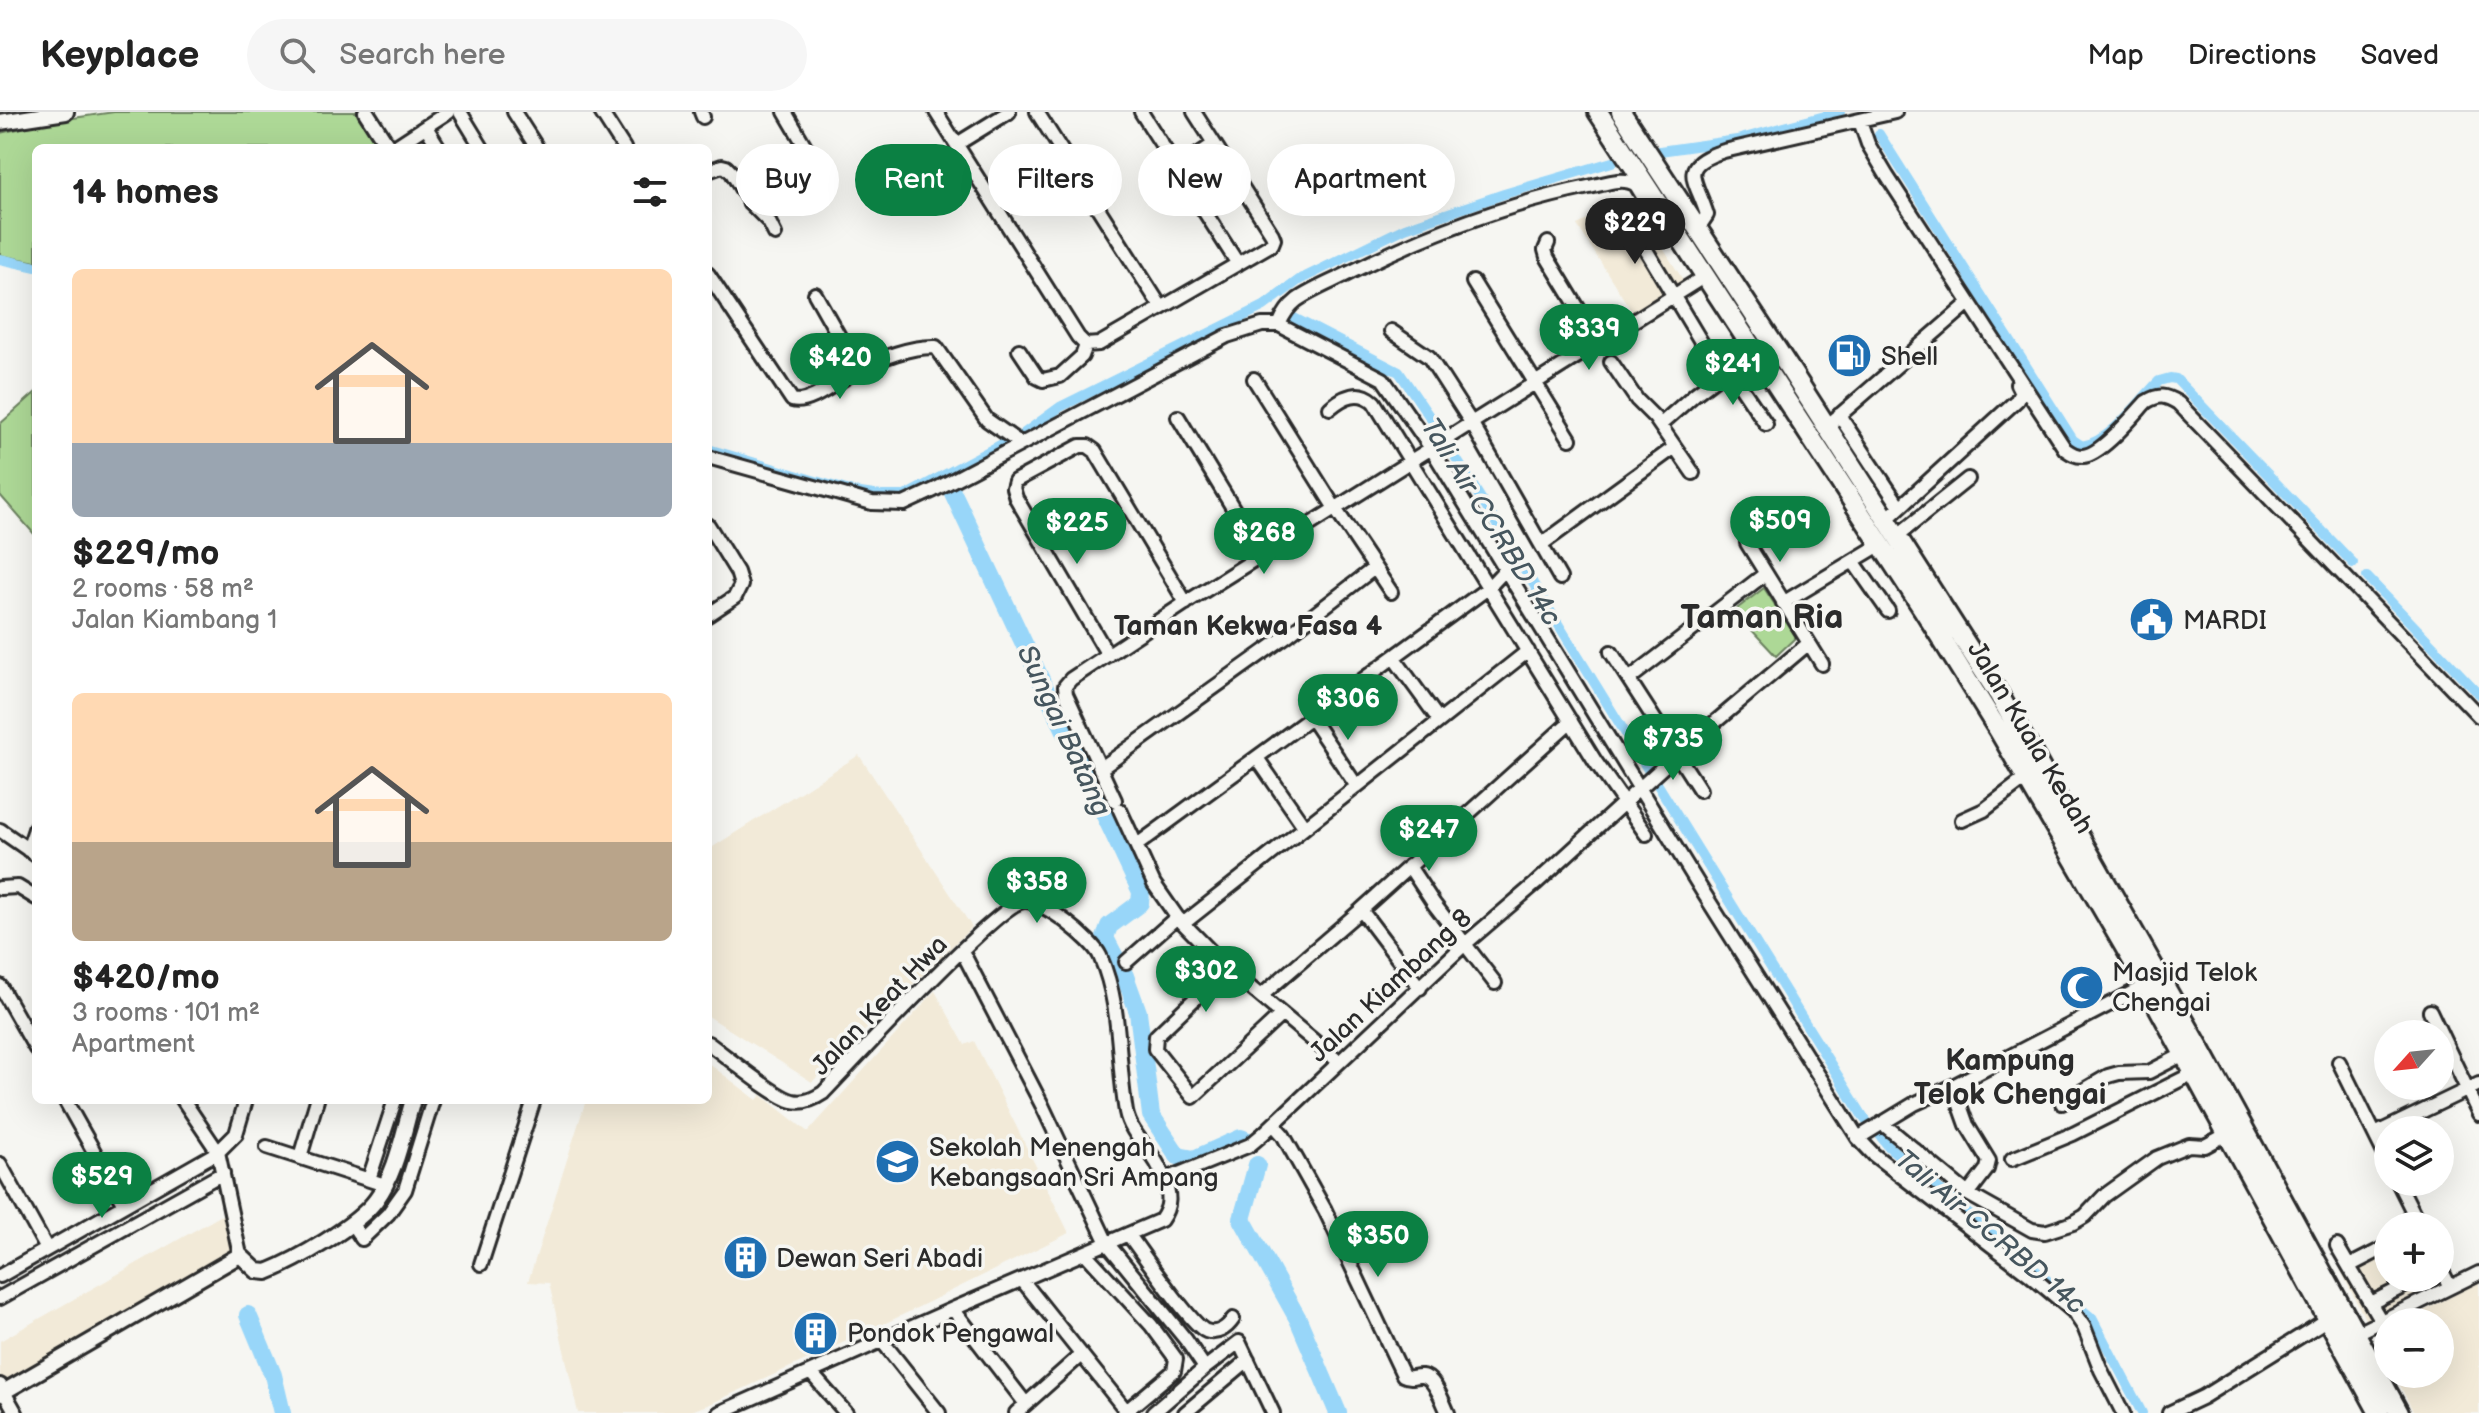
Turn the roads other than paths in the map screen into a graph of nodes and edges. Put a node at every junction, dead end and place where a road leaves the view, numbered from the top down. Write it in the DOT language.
graph roads {
  1 [pos="66,112"];
  2 [pos="366,112"];
  3 [pos="448,112"];
  4 [pos="460,112"];
  5 [pos="514,112"];
  6 [pos="601,112"];
  7 [pos="785,112"];
  8 [pos="936,112"];
  9 [pos="1009,112"];
  10 [pos="1037,112"];
  11 [pos="1141,112"];
  12 [pos="1194,112"];
  13 [pos="1598,112"];
  14 [pos="1895,112"];
  15 [pos="34,114"];
  16 [pos="1623,116"];
  17 [pos="1863,118"];
  18 [pos="0,122"];
  19 [pos="426,127"];
  20 [pos="388,144"];
  21 [pos="398,144"];
  22 [pos="437,144"];
  23 [pos="480,144"];
  24 [pos="534,144"];
  25 [pos="621,144"];
  26 [pos="804,144"];
  27 [pos="957,144"];
  28 [pos="1161,144"];
  29 [pos="1214,144"];
  30 [pos="972,168"];
  31 [pos="712,170"];
  32 [pos="1650,176"];
  33 [pos="1251,203"];
  34 [pos="1613,208"];
  35 [pos="1207,216"];
  36 [pos="1697,230"];
  37 [pos="1676,232"];
  38 [pos="775,234"];
  39 [pos="1548,243"];
  40 [pos="1238,264"];
  41 [pos="1705,276"];
  42 [pos="712,280"];
  43 [pos="1473,282"];
  44 [pos="815,294"];
  45 [pos="1673,296"];
  46 [pos="1969,303"];
  47 [pos="1161,307"];
  48 [pos="1279,325"];
  49 [pos="1391,331"];
  50 [pos="1600,344"];
  51 [pos="1086,345"];
  52 [pos="1019,350"];
  53 [pos="1753,350"];
  54 [pos="1611,362"];
  55 [pos="858,370"];
  56 [pos="1725,372"];
  57 [pos="1254,379"];
  58 [pos="1536,384"];
  59 [pos="2017,384"];
  60 [pos="1813,407"];
  61 [pos="1330,408"];
  62 [pos="1178,417"];
  63 [pos="1833,421"];
  64 [pos="1472,424"];
  65 [pos="1766,424"];
  66 [pos="1660,425"];
  67 [pos="1570,439"];
  68 [pos="1020,443"];
  69 [pos="1435,445"];
  70 [pos="1675,447"];
  71 [pos="712,458"];
  72 [pos="1410,461"];
  73 [pos="1693,473"];
  74 [pos="1968,479"];
  75 [pos="1336,510"];
  76 [pos="1893,513"];
  77 [pos="712,531"];
  78 [pos="1889,540"];
  79 [pos="1747,543"];
  80 [pos="1542,544"];
  81 [pos="1262,556"];
  82 [pos="1853,561"];
  83 [pos="1373,569"];
  84 [pos="1505,570"];
  85 [pos="1765,574"];
  86 [pos="1560,578"];
  87 [pos="1488,588"];
  88 [pos="1391,592"];
  89 [pos="1186,603"];
  90 [pos="1783,603"];
  91 [pos="1888,611"];
  92 [pos="712,612"];
  93 [pos="1805,638"];
  94 [pos="1528,651"];
  95 [pos="1611,652"];
  96 [pos="1108,655"];
  97 [pos="1394,658"];
  98 [pos="1822,664"];
  99 [pos="1629,679"];
  100 [pos="2479,716"];
  101 [pos="1311,718"];
  102 [pos="1439,720"];
  103 [pos="1571,721"];
  104 [pos="1676,755"];
  105 [pos="1257,758"];
  106 [pos="1100,769"];
  107 [pos="2026,778"];
  108 [pos="1356,785"];
  109 [pos="1639,788"];
  110 [pos="1700,790"];
  111 [pos="1623,803"];
  112 [pos="1962,820"];
  113 [pos="1304,826"];
  114 [pos="0,830"];
  115 [pos="1646,834"];
  116 [pos="1137,845"];
  117 [pos="32,853"];
  118 [pos="1409,866"];
  119 [pos="0,888"];
  120 [pos="2112,892"];
  121 [pos="32,896"];
  122 [pos="1361,910"];
  123 [pos="1180,920"];
  124 [pos="1465,944"];
  125 [pos="962,951"];
  126 [pos="1126,962"];
  127 [pos="1227,968"];
  128 [pos="2137,968"];
  129 [pos="1495,983"];
  130 [pos="2147,985"];
  131 [pos="0,986"];
  132 [pos="1420,988"];
  133 [pos="1261,996"];
  134 [pos="2430,1011"];
  135 [pos="1282,1014"];
  136 [pos="32,1042"];
  137 [pos="712,1046"];
  138 [pos="2184,1054"];
  139 [pos="1339,1062"];
  140 [pos="2339,1062"];
  141 [pos="2194,1073"];
  142 [pos="2473,1086"];
  143 [pos="1949,1088"];
  144 [pos="2062,1103"];
  145 [pos="67,1104"];
  146 [pos="186,1104"];
  147 [pos="245,1104"];
  148 [pos="316,1104"];
  149 [pos="394,1104"];
  150 [pos="412,1104"];
  151 [pos="432,1104"];
  152 [pos="533,1104"];
  153 [pos="2223,1108"];
  154 [pos="2479,1114"];
  155 [pos="2412,1116"];
  156 [pos="1882,1123"];
  157 [pos="2374,1132"];
  158 [pos="2227,1134"];
  159 [pos="1277,1135"];
  160 [pos="1858,1138"];
  161 [pos="267,1147"];
  162 [pos="218,1152"];
  163 [pos="300,1157"];
  164 [pos="2012,1159"];
  165 [pos="2,1173"];
  166 [pos="223,1173"];
  167 [pos="369,1179"];
  168 [pos="1164,1180"];
  169 [pos="385,1185"];
  170 [pos="1968,1194"];
  171 [pos="124,1205"];
  172 [pos="352,1224"];
  173 [pos="1128,1234"];
  174 [pos="1107,1243"];
  175 [pos="2337,1246"];
  176 [pos="47,1249"];
  177 [pos="1085,1253"];
  178 [pos="2374,1253"];
  179 [pos="240,1255"];
  180 [pos="481,1264"];
  181 [pos="2349,1266"];
  182 [pos="2479,1273"];
  183 [pos="0,1276"];
  184 [pos="1022,1280"];
  185 [pos="2454,1285"];
  186 [pos="1170,1292"];
  187 [pos="2393,1292"];
  188 [pos="2440,1292"];
  189 [pos="0,1298"];
  190 [pos="1156,1303"];
  191 [pos="2371,1303"];
  192 [pos="2374,1308"];
  193 [pos="2407,1308"];
  194 [pos="953,1309"];
  195 [pos="1233,1319"];
  196 [pos="2328,1319"];
  197 [pos="2374,1324"];
  198 [pos="1203,1330"];
  199 [pos="2357,1333"];
  200 [pos="1186,1340"];
  201 [pos="882,1341"];
  202 [pos="1081,1355"];
  203 [pos="1248,1360"];
  204 [pos="1205,1368"];
  205 [pos="811,1373"];
  206 [pos="1,1390"];
  207 [pos="743,1403"];
  208 [pos="1021,1409"];
  209 [pos="1126,1412"];
  210 [pos="16,1413"];
  211 [pos="719,1413"];
  212 [pos="753,1413"];
  213 [pos="846,1413"];
  214 [pos="939,1413"];
  215 [pos="1153,1413"];
  216 [pos="1185,1413"];
  217 [pos="1273,1413"];
  218 [pos="1448,1413"];
  219 [pos="2123,1413"];
  220 [pos="2169,1413"];
  221 [pos="2379,1413"];
  222 [pos="2399,1413"];
  1 -- 15 [label="street"];
  2 -- 20 [label="street"];
  3 -- 19 [label="street"];
  4 -- 23 [label="street"];
  5 -- 24 [label="street"];
  6 -- 25 [label="street"];
  7 -- 26 [label="street"];
  8 -- 27 [label="street"];
  9 -- 27 [label="street"];
  10 -- 47 [label="street"];
  11 -- 28 [label="street"];
  12 -- 29 [label="street"];
  13 -- 32 [label="main road, Jalan Kuala Kedah"];
  14 -- 17 [label="street"];
  15 -- 18 [label="street"];
  16 -- 32 [label="main road, Jalan Kuala Kedah"];
  17 -- 36 [label="street"];
  17 -- 46 [label="street"];
  19 -- 21 [label="street"];
  19 -- 22 [label="street"];
  30 -- 51 [label="street"];
  31 -- 38 [label="street"];
  32 -- 36 [label="main road, Jalan Kuala Kedah"];
  32 -- 37 [label="main road, Jalan Kuala Kedah"];
  33 -- 40 [label="street"];
  34 -- 45 [label="street"];
  35 -- 40 [label="street"];
  36 -- 60 [label="main road, Jalan Kuala Kedah"];
  37 -- 41 [label="main road, Jalan Kuala Kedah"];
  37 -- 48 [label="street"];
  39 -- 50 [label="street"];
  40 -- 47 [label="street"];
  41 -- 45 [label="street"];
  41 -- 53 [label="main road, Jalan Kuala Kedah"];
  42 -- 55 [label="street"];
  43 -- 58 [label="street"];
  44 -- 55 [label="street"];
  45 -- 50 [label="street"];
  45 -- 56 [label="street"];
  46 -- 63 [label="street"];
  46 -- 100 [label="street"];
  47 -- 51 [label="street"];
  48 -- 68 [label="street"];
  48 -- 69 [label="street"];
  49 -- 64 [label="street"];
  50 -- 58 [label="street"];
  51 -- 52 [label="street"];
  53 -- 56 [label="street"];
  53 -- 78 [label="main road, Jalan Kuala Kedah"];
  54 -- 66 [label="street"];
  55 -- 68 [label="street"];
  56 -- 65 [label="street"];
  56 -- 66 [label="street"];
  57 -- 75 [label="street"];
  58 -- 64 [label="street"];
  58 -- 67 [label="street"];
  59 -- 76 [label="street"];
  60 -- 63 [label="main road, Jalan Kuala Kedah"];
  60 -- 78 [label="main road"];
  61 -- 72 [label="street"];
  62 -- 81 [label="street"];
  63 -- 76 [label="main road, Jalan Kuala Kedah"];
  64 -- 69 [label="street"];
  64 -- 80 [label="street"];
  66 -- 70 [label="street"];
  68 -- 71 [label="street"];
  69 -- 72 [label="street"];
  69 -- 84 [label="street"];
  70 -- 73 [label="street"];
  70 -- 80 [label="street"];
  72 -- 75 [label="street"];
  72 -- 87 [label="street"];
  74 -- 78 [label="street"];
  75 -- 81 [label="street"];
  75 -- 83 [label="street"];
  76 -- 78 [label="main road, Jalan Kuala Kedah"];
  77 -- 92 [label="street"];
  78 -- 82 [label="street"];
  78 -- 107 [label="main road, Jalan Kuala Kedah"];
  78 -- 120 [label="main road, Jalan Kuala Kedah"];
  79 -- 85 [label="street"];
  80 -- 86 [label="street"];
  81 -- 89 [label="street"];
  82 -- 90 [label="street"];
  82 -- 91 [label="street"];
  83 -- 88 [label="street"];
  83 -- 106 [label="street"];
  84 -- 87 [label="street"];
  84 -- 109 [label="street"];
  85 -- 90 [label="street"];
  85 -- 99 [label="street"];
  87 -- 94 [label="street"];
  87 -- 97 [label="street"];
  89 -- 96 [label="street"];
  89 -- 96 [label="street"];
  90 -- 93 [label="street"];
  93 -- 98 [label="street"];
  93 -- 104 [label="street, Jalan Kiambang 8"];
  94 -- 102 [label="street"];
  94 -- 103 [label="street"];
  95 -- 99 [label="street"];
  96 -- 106 [label="street"];
  97 -- 101 [label="street"];
  97 -- 102 [label="street"];
  99 -- 104 [label="street"];
  101 -- 105 [label="street"];
  101 -- 108 [label="street"];
  102 -- 108 [label="street"];
  103 -- 111 [label="street"];
  103 -- 118 [label="street"];
  104 -- 109 [label="street, Jalan Kiambang 8"];
  104 -- 110 [label="street"];
  105 -- 113 [label="street"];
  105 -- 116 [label="street"];
  106 -- 116 [label="street"];
  107 -- 112 [label="street"];
  107 -- 128 [label="main road, Jalan Kuala Kedah"];
  108 -- 113 [label="street"];
  109 -- 111 [label="street, Jalan Kiambang 8"];
  109 -- 160 [label="street"];
  111 -- 115 [label="street"];
  111 -- 124 [label="street, Jalan Kiambang 8"];
  113 -- 123 [label="street"];
  114 -- 117 [label="street"];
  116 -- 123 [label="street"];
  118 -- 122 [label="street"];
  118 -- 124 [label="street"];
  119 -- 121 [label="street"];
  120 -- 128 [label="main road"];
  120 -- 153 [label="main road, Jalan Kuala Kedah"];
  122 -- 132 [label="street"];
  122 -- 133 [label="street"];
  123 -- 126 [label="street"];
  123 -- 127 [label="street"];
  124 -- 129 [label="street"];
  124 -- 132 [label="street, Jalan Kiambang 8"];
  125 -- 137 [label="street, Jalan Keat Hwa"];
  125 -- 168 [label="street, Jalan Keat Hwa"];
  125 -- 174 [label="street"];
  127 -- 133 [label="street"];
  127 -- 135 [label="street"];
  128 -- 130 [label="main road, Jalan Kuala Kedah"];
  130 -- 138 [label="main road, Jalan Kuala Kedah"];
  130 -- 143 [label="street"];
  131 -- 136 [label="street"];
  132 -- 139 [label="street, Jalan Kiambang 8"];
  133 -- 135 [label="street"];
  134 -- 142 [label="street"];
  135 -- 139 [label="street"];
  138 -- 141 [label="main road, Jalan Kuala Kedah"];
  138 -- 144 [label="street"];
  139 -- 159 [label="street, Jalan Kiambang 8"];
  140 -- 157 [label="street"];
  141 -- 153 [label="main road, Jalan Kuala Kedah"];
  141 -- 164 [label="street"];
  142 -- 154 [label="street"];
  142 -- 155 [label="street"];
  143 -- 156 [label="street"];
  143 -- 170 [label="street"];
  145 -- 171 [label="street"];
  146 -- 162 [label="street"];
  147 -- 162 [label="street"];
  148 -- 163 [label="street"];
  149 -- 167 [label="street"];
  150 -- 169 [label="street"];
  151 -- 172 [label="street"];
  152 -- 180 [label="street"];
  153 -- 158 [label="main road, Jalan Kuala Kedah"];
  153 -- 199 [label="main road, Jalan Kuala Kedah"];
  156 -- 160 [label="street"];
  156 -- 170 [label="street"];
  158 -- 170 [label="street"];
  158 -- 196 [label="main road, Jalan Kuala Kedah"];
  159 -- 168 [label="street"];
  159 -- 218 [label="street"];
  160 -- 219 [label="street"];
  161 -- 163 [label="street"];
  162 -- 166 [label="street"];
  162 -- 171 [label="street"];
  163 -- 167 [label="street"];
  165 -- 176 [label="street"];
  166 -- 179 [label="street"];
  166 -- 189 [label="street"];
  167 -- 169 [label="street"];
  168 -- 173 [label="street"];
  169 -- 172 [label="street"];
  171 -- 176 [label="street"];
  172 -- 179 [label="street"];
  173 -- 174 [label="street"];
  173 -- 186 [label="street"];
  174 -- 177 [label="street"];
  174 -- 190 [label="street"];
  175 -- 181 [label="street"];
  176 -- 183 [label="street"];
  177 -- 184 [label="street"];
  177 -- 209 [label="street"];
  178 -- 181 [label="street"];
  179 -- 206 [label="street"];
  181 -- 191 [label="street"];
  182 -- 185 [label="street"];
  184 -- 194 [label="street"];
  184 -- 202 [label="street"];
  186 -- 190 [label="street"];
  186 -- 198 [label="street"];
  187 -- 191 [label="street"];
  188 -- 193 [label="street"];
  190 -- 200 [label="street"];
  191 -- 192 [label="street"];
  194 -- 201 [label="street"];
  194 -- 208 [label="street"];
  195 -- 198 [label="street"];
  196 -- 220 [label="street"];
  196 -- 221 [label="main road, Jalan Kuala Kedah"];
  197 -- 199 [label="street"];
  198 -- 200 [label="street"];
  199 -- 222 [label="main road, Jalan Kuala Kedah"];
  200 -- 204 [label="street"];
  201 -- 205 [label="street"];
  201 -- 214 [label="street"];
  202 -- 208 [label="street"];
  202 -- 209 [label="street"];
  203 -- 204 [label="street"];
  203 -- 216 [label="street"];
  203 -- 217 [label="street"];
  204 -- 215 [label="street"];
  205 -- 207 [label="street"];
  205 -- 213 [label="street"];
  206 -- 210 [label="street"];
  207 -- 211 [label="street"];
  207 -- 212 [label="street"];
}
